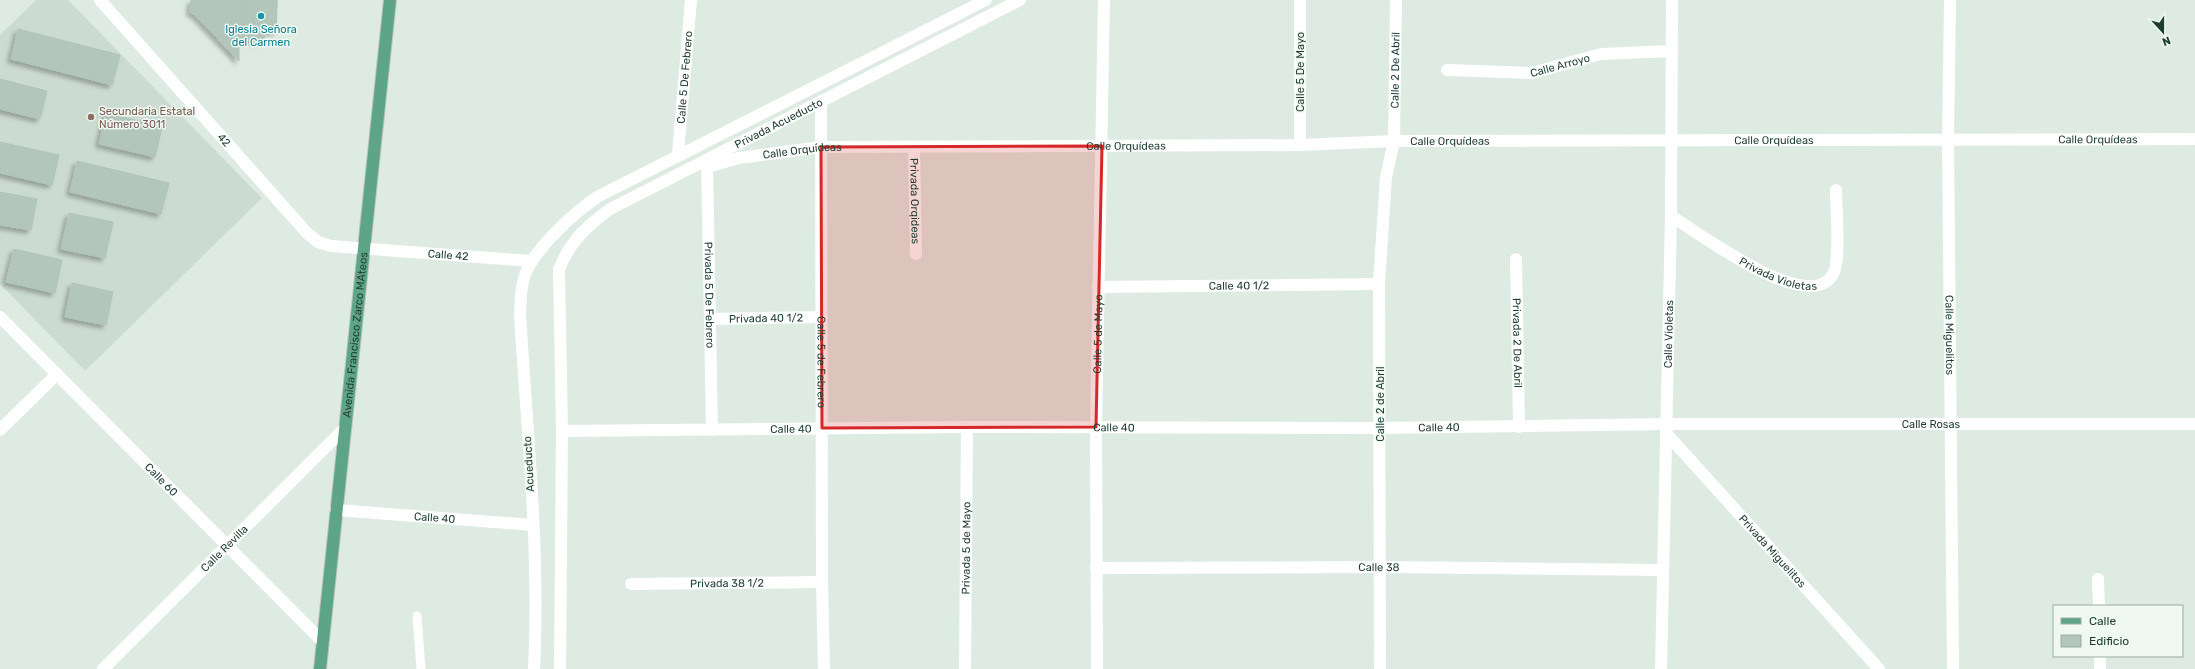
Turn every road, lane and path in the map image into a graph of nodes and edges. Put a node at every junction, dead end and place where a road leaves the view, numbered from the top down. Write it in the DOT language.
graph roads {
  1 [pos="100,0"];
  2 [pos="390,0"];
  3 [pos="691,0"];
  4 [pos="1020,0"];
  5 [pos="1104,0"];
  6 [pos="1300,0"];
  7 [pos="1396,0"];
  8 [pos="1672,0"];
  9 [pos="1950,0"];
  10 [pos="978,1"];
  11 [pos="1671,51"];
  12 [pos="1447,70"];
  13 [pos="821,103"];
  14 [pos="760,115"];
  15 [pos="768,130"];
  16 [pos="2195,139"];
  17 [pos="1948,140"];
  18 [pos="1394,141"];
  19 [pos="1672,141"];
  20 [pos="1300,145"];
  21 [pos="1102,146"];
  22 [pos="821,147"];
  23 [pos="914,148"];
  24 [pos="678,154"];
  25 [pos="707,164"];
  26 [pos="1836,190"];
  27 [pos="1671,216"];
  28 [pos="366,249"];
  29 [pos="916,254"];
  30 [pos="1516,260"];
  31 [pos="531,261"];
  32 [pos="1379,284"];
  33 [pos="1098,287"];
  34 [pos="0,317"];
  35 [pos="822,317"];
  36 [pos="710,319"];
  37 [pos="57,374"];
  38 [pos="2195,424"];
  39 [pos="1952,425"];
  40 [pos="967,427"];
  41 [pos="1096,427"];
  42 [pos="1519,427"];
  43 [pos="345,428"];
  44 [pos="822,428"];
  45 [pos="1380,428"];
  46 [pos="1667,429"];
  47 [pos="0,430"];
  48 [pos="712,430"];
  49 [pos="562,431"];
  50 [pos="336,510"];
  51 [pos="533,525"];
  52 [pos="227,546"];
  53 [pos="1380,567"];
  54 [pos="1096,568"];
  55 [pos="1662,570"];
  56 [pos="2098,579"];
  57 [pos="822,582"];
  58 [pos="631,584"];
  59 [pos="2099,605"];
  60 [pos="417,616"];
  61 [pos="323,642"];
  62 [pos="2100,657"];
  63 [pos="103,669"];
  64 [pos="320,669"];
  65 [pos="421,669"];
  66 [pos="534,669"];
  67 [pos="560,669"];
  68 [pos="824,669"];
  69 [pos="965,669"];
  70 [pos="1097,669"];
  71 [pos="1380,669"];
  72 [pos="1661,669"];
  73 [pos="1878,669"];
  74 [pos="1953,669"];
  75 [pos="2100,669"];
  1 -- 28 [label="street, 42"];
  2 -- 28 [label="main road, Avenida Francisco Zarco MAteos"];
  3 -- 24 [label="street, Calle 5 De Febrero"];
  4 -- 13 [label="street, Privada Acueducto"];
  5 -- 21 [label="street, Calle 5 de Mayo"];
  6 -- 20 [label="street, Calle 5 De Mayo"];
  7 -- 18 [label="street, Calle 2 De Abril"];
  8 -- 11 [label="street, Calle Violetas"];
  9 -- 17 [label="street, Calle Miguelitos"];
  10 -- 14 [label="street, Privada Acueducto"];
  11 -- 12 [label="street, Calle Arroyo"];
  11 -- 19 [label="street, Calle Violetas"];
  13 -- 15 [label="street, Privada Acueducto"];
  13 -- 22 [label="street, Calle 5 de Febrero"];
  14 -- 15 [label="street"];
  14 -- 24 [label="street, Privada Acueducto"];
  15 -- 25 [label="street, Privada Acueducto"];
  16 -- 17 [label="street, Calle Orquídeas"];
  17 -- 19 [label="street, Calle Orquídeas"];
  17 -- 39 [label="street, Calle Miguelitos"];
  18 -- 19 [label="street, Calle Orquídeas"];
  18 -- 20 [label="street, Calle Orquídeas"];
  18 -- 32 [label="street, Calle 2 de Abril"];
  19 -- 27 [label="street, Calle Violetas"];
  20 -- 21 [label="street, Calle Orquídeas"];
  21 -- 23 [label="street, Calle Orquídeas"];
  21 -- 33 [label="street, Calle 5 de Mayo"];
  22 -- 23 [label="street, Calle Orquídeas"];
  22 -- 25 [label="street, Calle Orquídeas"];
  22 -- 35 [label="street, Calle 5 de Febrero"];
  23 -- 29 [label="street, Privada Orqideas"];
  24 -- 31 [label="street, Privada Acueducto"];
  25 -- 36 [label="street, Privada 5 De Febrero"];
  25 -- 49 [label="street, Privada Acueducto"];
  26 -- 27 [label="street, Privada Violetas"];
  27 -- 46 [label="street, Calle Violetas"];
  28 -- 31 [label="street, Calle 42"];
  28 -- 43 [label="main road, Avenida Francisco Zarco MAteos"];
  30 -- 42 [label="street, Privada 2 De Abril"];
  31 -- 51 [label="street, Acueducto"];
  32 -- 33 [label="street, Calle 40 1/2"];
  32 -- 45 [label="street, Calle 2 de Abril"];
  33 -- 41 [label="street, Calle 5 de Mayo"];
  34 -- 37 [label="street, Calle 60"];
  35 -- 36 [label="street, Privada 40 1/2"];
  35 -- 44 [label="street, Calle 5 de Febrero"];
  36 -- 48 [label="street, Privada 5 De Febrero"];
  37 -- 47 [label="street"];
  37 -- 52 [label="street, Calle 60"];
  38 -- 39 [label="street, Calle Rosas"];
  39 -- 46 [label="street, Calle Rosas"];
  39 -- 74 [label="street, Calle Miguelitos"];
  40 -- 41 [label="street, Calle 40"];
  40 -- 44 [label="street, Calle 40"];
  40 -- 69 [label="street, Privada 5 de Mayo"];
  41 -- 45 [label="street, Calle 40"];
  41 -- 54 [label="street, Calle 5 de Mayo"];
  42 -- 45 [label="street, Calle 40"];
  42 -- 46 [label="street, Calle 40"];
  43 -- 50 [label="main road, Avenida Francisco Zarco MAteos"];
  43 -- 52 [label="street, Calle Revilla"];
  44 -- 48 [label="street, Calle 40"];
  44 -- 57 [label="street, Calle 5 de Febrero"];
  45 -- 53 [label="street, Calle 2 de Abril"];
  46 -- 55 [label="street, Calle Violetas"];
  46 -- 73 [label="street, Privada Miguelitos"];
  48 -- 49 [label="street, Calle 40"];
  49 -- 67 [label="street"];
  50 -- 51 [label="street, Calle 40"];
  50 -- 61 [label="main road, Avenida Francisco Zarco MAteos"];
  51 -- 66 [label="street, Acueducto"];
  52 -- 61 [label="street, Calle 60"];
  52 -- 63 [label="street, Calle Revilla"];
  53 -- 54 [label="street, Calle 38"];
  53 -- 55 [label="street, Calle 38"];
  53 -- 71 [label="street, Calle 2 de Abril"];
  54 -- 70 [label="street, Calle 5 de Mayo"];
  55 -- 72 [label="street, Calle Violetas"];
  56 -- 59 [label="street"];
  57 -- 58 [label="street, Privada 38 1/2"];
  57 -- 68 [label="street, Calle 5 de Febrero"];
  60 -- 65 [label="lane"];
  61 -- 64 [label="main road, Avenida Francisco Zarco MAteos"];
  62 -- 75 [label="street"];
}
